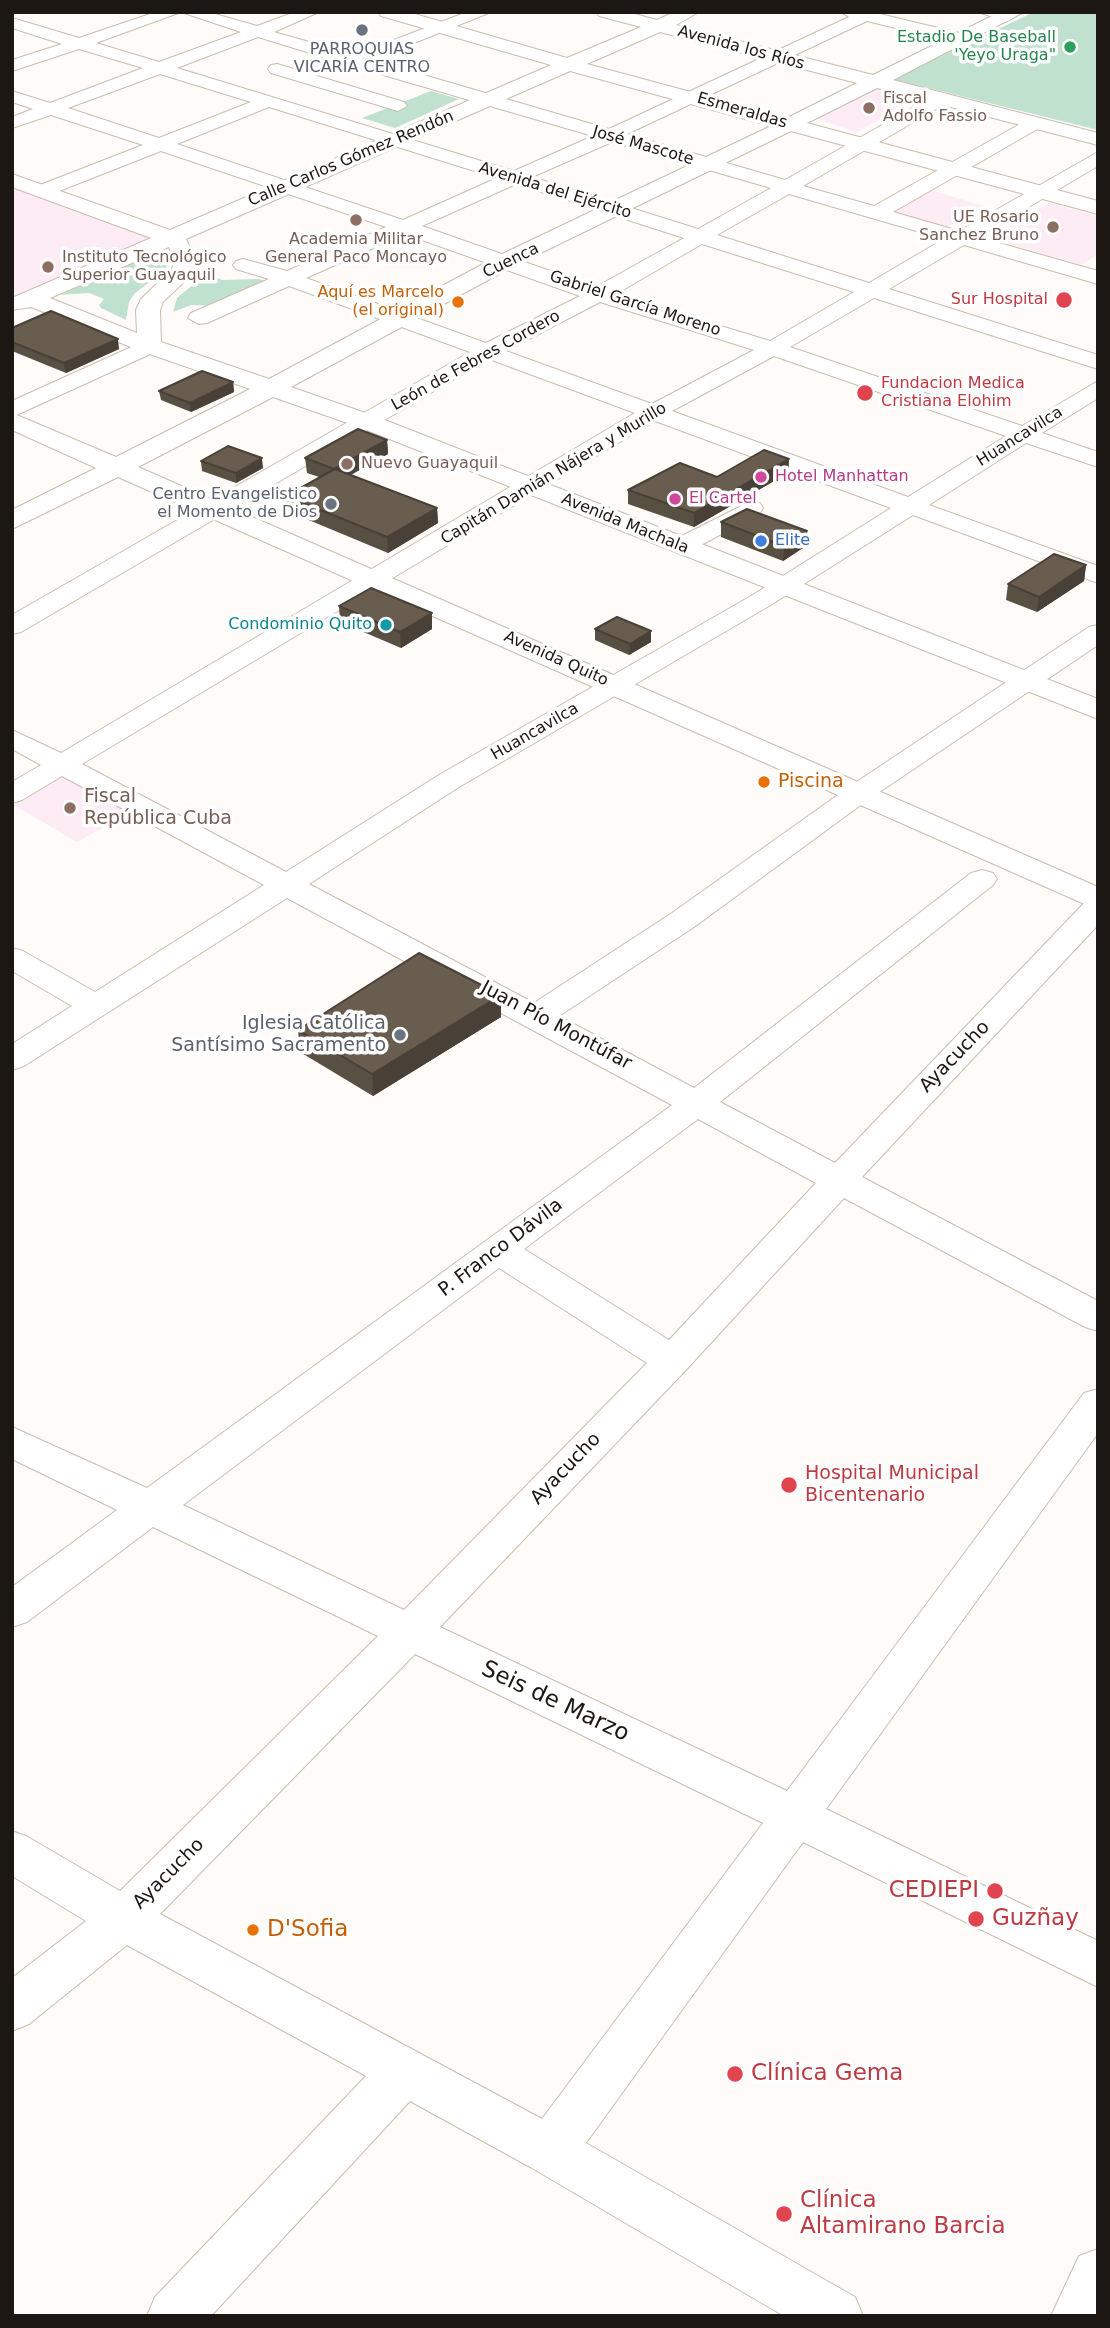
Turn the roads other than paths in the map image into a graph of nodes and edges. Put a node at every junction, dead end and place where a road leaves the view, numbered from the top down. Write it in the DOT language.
graph roads {
  1 [pos="173,12"];
  2 [pos="188,12"];
  3 [pos="312,12"];
  4 [pos="387,12"];
  5 [pos="405,12"];
  6 [pos="483,12"];
  7 [pos="606,12"];
  8 [pos="626,12"];
  9 [pos="690,12"];
  10 [pos="862,14"];
  11 [pos="1003,14"];
  12 [pos="12,23"];
  13 [pos="662,24"];
  14 [pos="447,26"];
  15 [pos="260,32"];
  16 [pos="961,39"];
  17 [pos="78,44"];
  18 [pos="324,52"];
  19 [pos="780,55"];
  20 [pos="355,61"];
  21 [pos="573,64"];
  22 [pos="12,66"];
  23 [pos="161,68"];
  24 [pos="264,73"];
  25 [pos="876,81"];
  26 [pos="226,87"];
  27 [pos="12,96"];
  28 [pos="695,96"];
  29 [pos="941,99"];
  30 [pos="488,100"];
  31 [pos="269,101"];
  32 [pos="398,106"];
  33 [pos="49,109"];
  34 [pos="791,122"];
  35 [pos="12,123"];
  36 [pos="1035,123"];
  37 [pos="608,136"];
  38 [pos="1098,139"];
  39 [pos="395,140"];
  40 [pos="865,142"];
  41 [pos="162,144"];
  42 [pos="1098,158"];
  43 [pos="708,164"];
  44 [pos="959,167"];
  45 [pos="514,178"];
  46 [pos="12,180"];
  47 [pos="286,186"];
  48 [pos="785,186"];
  49 [pos="42,191"];
  50 [pos="1043,191"];
  51 [pos="1098,206"];
  52 [pos="617,210"];
  53 [pos="876,213"];
  54 [pos="403,228"];
  55 [pos="697,236"];
  56 [pos="169,237"];
  57 [pos="959,238"];
  58 [pos="506,261"];
  59 [pos="243,265"];
  60 [pos="1098,278"];
  61 [pos="289,279"];
  62 [pos="870,289"];
  63 [pos="598,295"];
  64 [pos="22,303"];
  65 [pos="199,318"];
  66 [pos="400,319"];
  67 [pos="149,346"];
  68 [pos="773,348"];
  69 [pos="488,351"];
  70 [pos="1098,362"];
  71 [pos="1098,388"];
  72 [pos="270,389"];
  73 [pos="12,410"];
  74 [pos="652,413"];
  75 [pos="12,421"];
  76 [pos="368,422"];
  77 [pos="1023,435"];
  78 [pos="1098,460"];
  79 [pos="117,467"];
  80 [pos="532,487"];
  81 [pos="907,506"];
  82 [pos="751,508"];
  83 [pos="216,510"];
  84 [pos="12,521"];
  85 [pos="681,546"];
  86 [pos="1098,575"];
  87 [pos="375,579"];
  88 [pos="782,586"];
  89 [pos="12,626"];
  90 [pos="1098,633"];
  91 [pos="1025,682"];
  92 [pos="617,686"];
  93 [pos="1098,710"];
  94 [pos="12,738"];
  95 [pos="60,765"];
  96 [pos="859,793"];
  97 [pos="12,794"];
  98 [pos="982,879"];
  99 [pos="287,886"];
  100 [pos="1098,900"];
  101 [pos="1098,907"];
  102 [pos="12,958"];
  103 [pos="96,1006"];
  104 [pos="537,1016"];
  105 [pos="12,1059"];
  106 [pos="698,1102"];
  107 [pos="842,1180"];
  108 [pos="498,1250"];
  109 [pos="1098,1318"];
  110 [pos="672,1361"];
  111 [pos="1098,1403"];
  112 [pos="12,1442"];
  113 [pos="152,1507"];
  114 [pos="12,1609"];
  115 [pos="408,1633"];
  116 [pos="795,1816"];
  117 [pos="12,1851"];
  118 [pos="124,1919"];
  119 [pos="1098,1965"];
  120 [pos="12,2008"];
  121 [pos="404,2072"];
  122 [pos="550,2150"];
  123 [pos="1098,2274"];
  124 [pos="174,2316"];
  125 [pos="836,2316"];
  126 [pos="1079,2316"];
  1 -- 17 [label="street"];
  2 -- 15 [label="street, José Mascote"];
  3 -- 15 [label="street"];
  4 -- 14 [label="main road, Esmeraldas"];
  5 -- 14 [label="main road, Esmeraldas"];
  6 -- 14 [label="street"];
  7 -- 13 [label="main road, Avenida los Ríos"];
  8 -- 13 [label="main road, Avenida los Ríos"];
  9 -- 13 [label="main road, Calle Carlos Gómez Rendón"];
  10 -- 16 [label="street"];
  10 -- 19 [label="street"];
  11 -- 16 [label="main road, Cuenca"];
  12 -- 17 [label="street, Avenida del Ejército"];
  13 -- 19 [label="main road, Avenida los Ríos"];
  13 -- 21 [label="main road, Calle Carlos Gómez Rendón"];
  14 -- 20 [label="street"];
  14 -- 21 [label="main road, Esmeraldas"];
  15 -- 18 [label="street, José Mascote"];
  15 -- 23 [label="street"];
  16 -- 25 [label="main road, Cuenca"];
  17 -- 22 [label="street"];
  17 -- 23 [label="street, Avenida del Ejército"];
  18 -- 20 [label="street, José Mascote"];
  18 -- 24 [label="street"];
  19 -- 25 [label="main road, Avenida los Ríos"];
  19 -- 28 [label="street"];
  20 -- 30 [label="street, José Mascote"];
  21 -- 28 [label="main road, Esmeraldas"];
  21 -- 30 [label="main road, Calle Carlos Gómez Rendón"];
  23 -- 26 [label="street, Avenida del Ejército"];
  23 -- 33 [label="street"];
  24 -- 26 [label="street"];
  24 -- 32 [label="street"];
  25 -- 29 [label="main road, Avenida los Ríos"];
  25 -- 34 [label="main road, Cuenca"];
  26 -- 31 [label="street, Avenida del Ejército"];
  27 -- 33 [label="street, Gabriel García Moreno"];
  28 -- 34 [label="main road, Esmeraldas"];
  28 -- 37 [label="street"];
  29 -- 36 [label="main road, Avenida los Ríos"];
  29 -- 40 [label="street, León de Febres Cordero"];
  30 -- 37 [label="street, José Mascote"];
  30 -- 39 [label="main road, Calle Carlos Gómez Rendón"];
  31 -- 39 [label="street, Avenida del Ejército"];
  31 -- 41 [label="street"];
  33 -- 35 [label="street"];
  33 -- 41 [label="street, Gabriel García Moreno"];
  34 -- 40 [label="main road, Esmeraldas"];
  34 -- 43 [label="main road, Cuenca"];
  36 -- 38 [label="main road, Avenida los Ríos"];
  36 -- 44 [label="street"];
  37 -- 43 [label="street, José Mascote"];
  37 -- 45 [label="street"];
  39 -- 45 [label="street, Avenida del Ejército"];
  39 -- 47 [label="main road, Calle Carlos Gómez Rendón"];
  40 -- 44 [label="main road, Esmeraldas"];
  40 -- 48 [label="street, León de Febres Cordero"];
  41 -- 47 [label="street, Gabriel García Moreno"];
  41 -- 49 [label="street"];
  42 -- 50 [label="street, Capitán Damián Nájera y Murillo"];
  43 -- 48 [label="street, José Mascote"];
  43 -- 52 [label="main road, Cuenca"];
  44 -- 50 [label="main road, Esmeraldas"];
  44 -- 53 [label="street"];
  45 -- 52 [label="street, Avenida del Ejército"];
  45 -- 54 [label="street"];
  46 -- 49 [label="main road"];
  47 -- 54 [label="street, Gabriel García Moreno"];
  47 -- 56 [label="main road, Calle Carlos Gómez Rendón"];
  48 -- 53 [label="street, José Mascote"];
  48 -- 55 [label="street, León de Febres Cordero"];
  49 -- 56 [label="main road"];
  50 -- 51 [label="main road, Esmeraldas"];
  50 -- 57 [label="street, Capitán Damián Nájera y Murillo"];
  52 -- 55 [label="street, Avenida del Ejército"];
  52 -- 58 [label="main road, Cuenca"];
  53 -- 57 [label="street, José Mascote"];
  54 -- 58 [label="street, Gabriel García Moreno"];
  54 -- 61 [label="street"];
  55 -- 62 [label="street, Avenida del Ejército"];
  55 -- 63 [label="street, León de Febres Cordero"];
  56 -- 64 [label="main road, Calle Carlos Gómez Rendón"];
  56 -- 67 [label="main road"];
  57 -- 60 [label="street, José Mascote"];
  57 -- 62 [label="street, Capitán Damián Nájera y Murillo"];
  58 -- 63 [label="street, Gabriel García Moreno"];
  58 -- 66 [label="main road, Cuenca"];
  59 -- 61 [label="street"];
  61 -- 65 [label="street"];
  61 -- 66 [label="street"];
  62 -- 68 [label="street, Capitán Damián Nájera y Murillo"];
  62 -- 70 [label="street, Avenida del Ejército"];
  63 -- 68 [label="street, Gabriel García Moreno"];
  63 -- 69 [label="street, León de Febres Cordero"];
  64 -- 67 [label="main road, Avenida Machala"];
  66 -- 69 [label="street"];
  66 -- 72 [label="main road, Cuenca"];
  67 -- 72 [label="main road, Avenida Machala"];
  67 -- 73 [label="street"];
  68 -- 74 [label="street, Capitán Damián Nájera y Murillo"];
  68 -- 77 [label="street, Gabriel García Moreno"];
  69 -- 74 [label="street"];
  69 -- 76 [label="street, León de Febres Cordero"];
  71 -- 77 [label="street, Huancavilca"];
  72 -- 76 [label="main road, Avenida Machala"];
  72 -- 79 [label="main road, Cuenca"];
  74 -- 80 [label="street, Capitán Damián Nájera y Murillo"];
  74 -- 81 [label="street"];
  75 -- 79 [label="main road, Avenida Quito"];
  76 -- 80 [label="main road, Avenida Machala"];
  76 -- 83 [label="street, León de Febres Cordero"];
  77 -- 78 [label="street, Gabriel García Moreno"];
  77 -- 81 [label="street, Huancavilca"];
  79 -- 83 [label="main road, Avenida Quito"];
  79 -- 84 [label="main road, Cuenca"];
  80 -- 85 [label="main road, Avenida Machala"];
  80 -- 87 [label="street, Capitán Damián Nájera y Murillo"];
  81 -- 86 [label="street"];
  81 -- 88 [label="street, Huancavilca"];
  82 -- 85 [label="street"];
  83 -- 87 [label="main road, Avenida Quito"];
  83 -- 89 [label="street, León de Febres Cordero"];
  85 -- 88 [label="main road, Avenida Machala"];
  87 -- 92 [label="main road, Avenida Quito"];
  87 -- 95 [label="street, Capitán Damián Nájera y Murillo"];
  88 -- 91 [label="main road, Avenida Machala"];
  88 -- 92 [label="street, Huancavilca"];
  90 -- 91 [label="street"];
  91 -- 93 [label="main road, Avenida Machala"];
  91 -- 96 [label="street"];
  92 -- 96 [label="main road, Avenida Quito"];
  92 -- 99 [label="street, Huancavilca"];
  94 -- 95 [label="street, Juan Pío Montúfar"];
  95 -- 97 [label="street, Capitán Damián Nájera y Murillo"];
  95 -- 99 [label="street, Juan Pío Montúfar"];
  96 -- 100 [label="main road, Avenida Quito"];
  96 -- 104 [label="street"];
  98 -- 106 [label="street, P. Franco Dávila"];
  99 -- 103 [label="street, Huancavilca"];
  99 -- 104 [label="street, Juan Pío Montúfar"];
  101 -- 107 [label="street, Ayacucho"];
  102 -- 103 [label="street"];
  103 -- 105 [label="street, Huancavilca"];
  104 -- 106 [label="street, Juan Pío Montúfar"];
  106 -- 107 [label="street, Juan Pío Montúfar"];
  106 -- 108 [label="street, P. Franco Dávila"];
  107 -- 109 [label="street, Juan Pío Montúfar"];
  107 -- 110 [label="street, Ayacucho"];
  108 -- 110 [label="street"];
  108 -- 113 [label="street, P. Franco Dávila"];
  110 -- 115 [label="street, Ayacucho"];
  111 -- 116 [label="street"];
  112 -- 113 [label="street, Seis de Marzo"];
  113 -- 114 [label="street, P. Franco Dávila"];
  113 -- 115 [label="street, Seis de Marzo"];
  115 -- 116 [label="street, Seis de Marzo"];
  115 -- 118 [label="street, Ayacucho"];
  116 -- 119 [label="street, Seis de Marzo"];
  116 -- 122 [label="street"];
  117 -- 118 [label="street"];
  118 -- 120 [label="street, Ayacucho"];
  118 -- 121 [label="street"];
  121 -- 122 [label="street"];
  121 -- 124 [label="street"];
  122 -- 125 [label="street"];
  123 -- 126 [label="street"];
}
